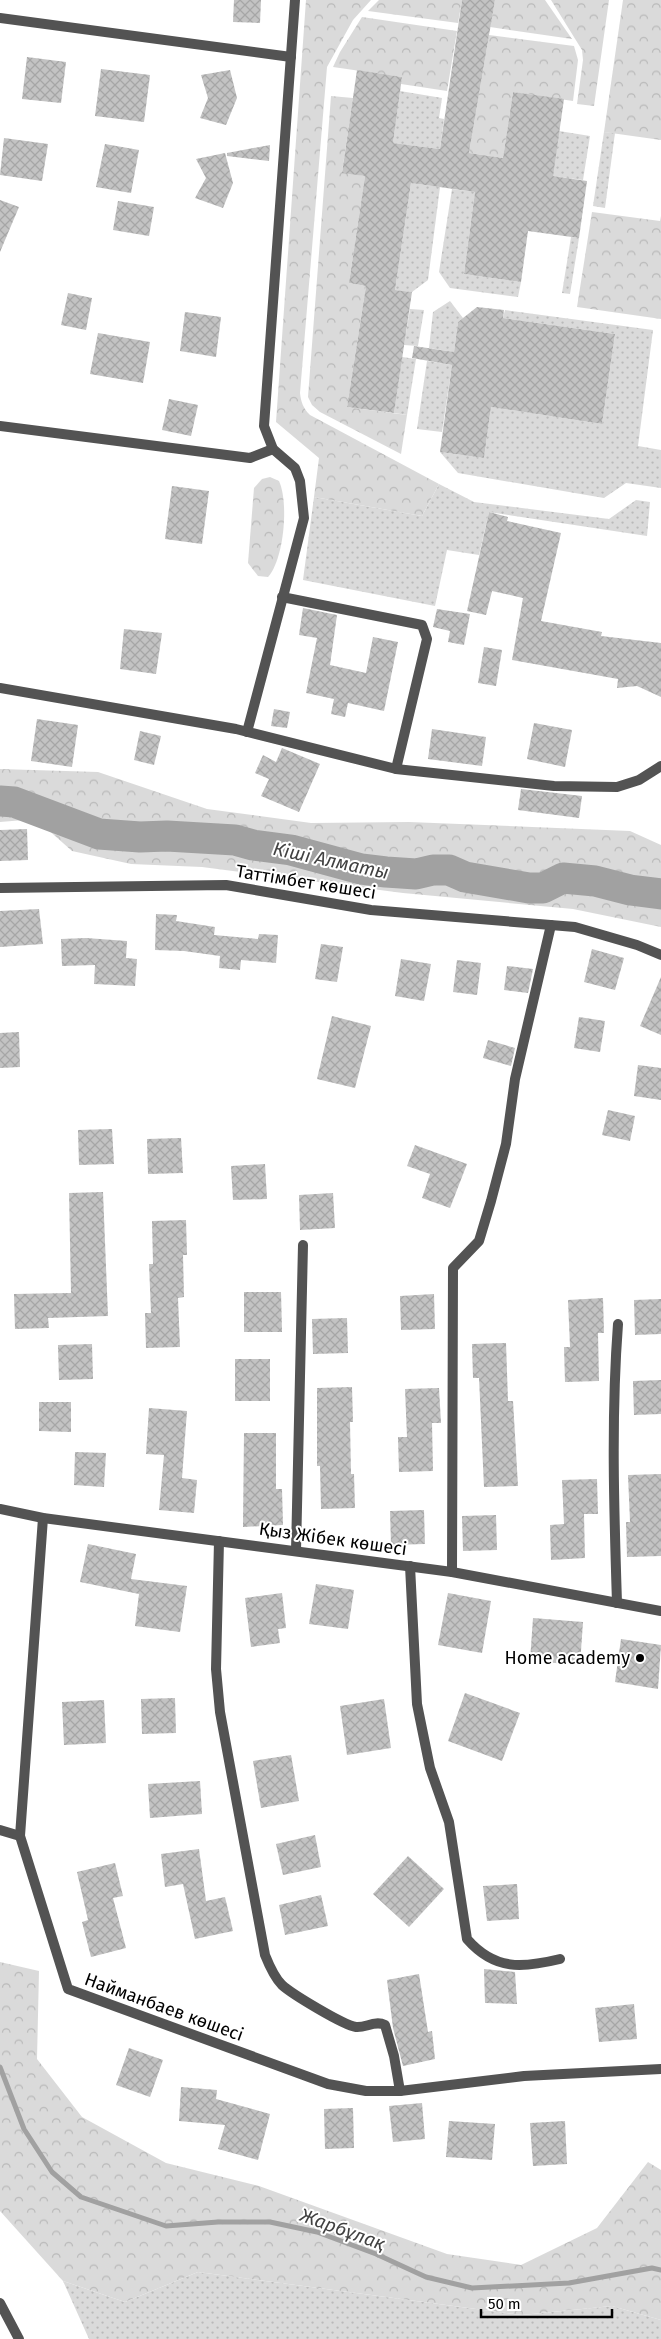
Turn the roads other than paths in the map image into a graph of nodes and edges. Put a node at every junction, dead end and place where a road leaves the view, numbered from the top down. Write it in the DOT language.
graph roads {
  1 [pos="295,0"];
  2 [pos="0,18"];
  3 [pos="291,57"];
  4 [pos="0,426"];
  5 [pos="273,449"];
  6 [pos="282,597"];
  7 [pos="0,688"];
  8 [pos="247,732"];
  9 [pos="661,766"];
  10 [pos="396,769"];
  11 [pos="0,888"];
  12 [pos="552,926"];
  13 [pos="661,955"];
  14 [pos="304,1245"];
  15 [pos="618,1324"];
  16 [pos="0,1509"];
  17 [pos="43,1518"];
  18 [pos="219,1541"];
  19 [pos="296,1550"];
  20 [pos="410,1566"];
  21 [pos="452,1572"];
  22 [pos="617,1603"];
  23 [pos="661,1611"];
  24 [pos="0,1830"];
  25 [pos="20,1836"];
  26 [pos="560,1959"];
  27 [pos="661,2069"];
  28 [pos="400,2091"];
  29 [pos="0,2303"];
  30 [pos="19,2339"];
  1 -- 3 [label="street"];
  2 -- 3 [label="street"];
  3 -- 5 [label="street"];
  4 -- 5 [label="street"];
  5 -- 6 [label="street"];
  6 -- 8 [label="street"];
  6 -- 10 [label="street"];
  7 -- 8 [label="street"];
  8 -- 10 [label="street"];
  9 -- 10 [label="street"];
  11 -- 12 [label="street, Таттімбет көшесі"];
  12 -- 13 [label="street, Таттімбет көшесі"];
  12 -- 21 [label="street"];
  14 -- 19 [label="street"];
  15 -- 22 [label="street"];
  16 -- 17 [label="street, Қыз Жібек көшесі"];
  17 -- 18 [label="street, Қыз Жібек көшесі"];
  17 -- 25 [label="street, Найманбаев көшесі"];
  18 -- 19 [label="street, Қыз Жібек көшесі"];
  18 -- 28 [label="street"];
  19 -- 20 [label="street, Қыз Жібек көшесі"];
  20 -- 21 [label="street, Қыз Жібек көшесі"];
  20 -- 26 [label="street"];
  21 -- 22 [label="street, Қыз Жібек көшесі"];
  22 -- 23 [label="street, Қыз Жібек көшесі"];
  24 -- 25 [label="street"];
  25 -- 28 [label="street, Найманбаев көшесі"];
  27 -- 28 [label="street, Найманбаев көшесі"];
  29 -- 30 [label="street"];
}
